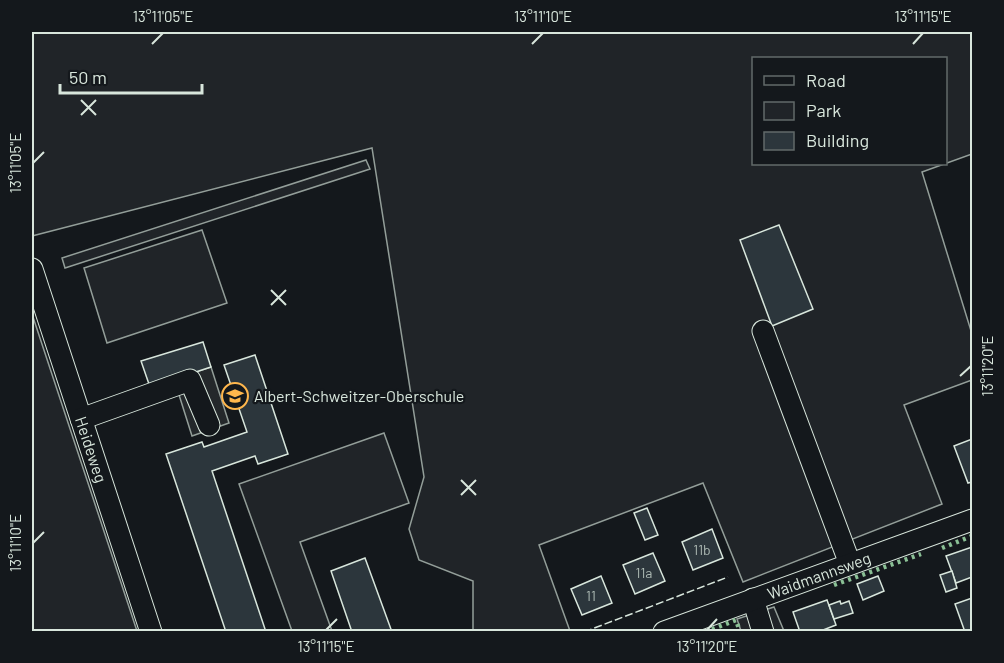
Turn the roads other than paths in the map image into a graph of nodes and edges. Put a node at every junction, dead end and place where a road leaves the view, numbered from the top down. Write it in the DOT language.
graph roads {
  1 [pos="32,269"];
  2 [pos="763,331"];
  3 [pos="81,419"];
  4 [pos="209,424"];
  5 [pos="972,520"];
  6 [pos="850,564"];
  7 [pos="753,600"];
  8 [pos="151,632"];
  9 [pos="664,632"];
  10 [pos="763,632"];
  1 -- 3 [label="street, Heideweg"];
  2 -- 6 [label="street"];
  3 -- 4 [label="street"];
  3 -- 8 [label="street, Heideweg"];
  5 -- 6 [label="street, Waidmannsweg"];
  6 -- 7 [label="street, Waidmannsweg"];
  7 -- 9 [label="street, Waidmannsweg"];
  7 -- 10 [label="street"];
}
